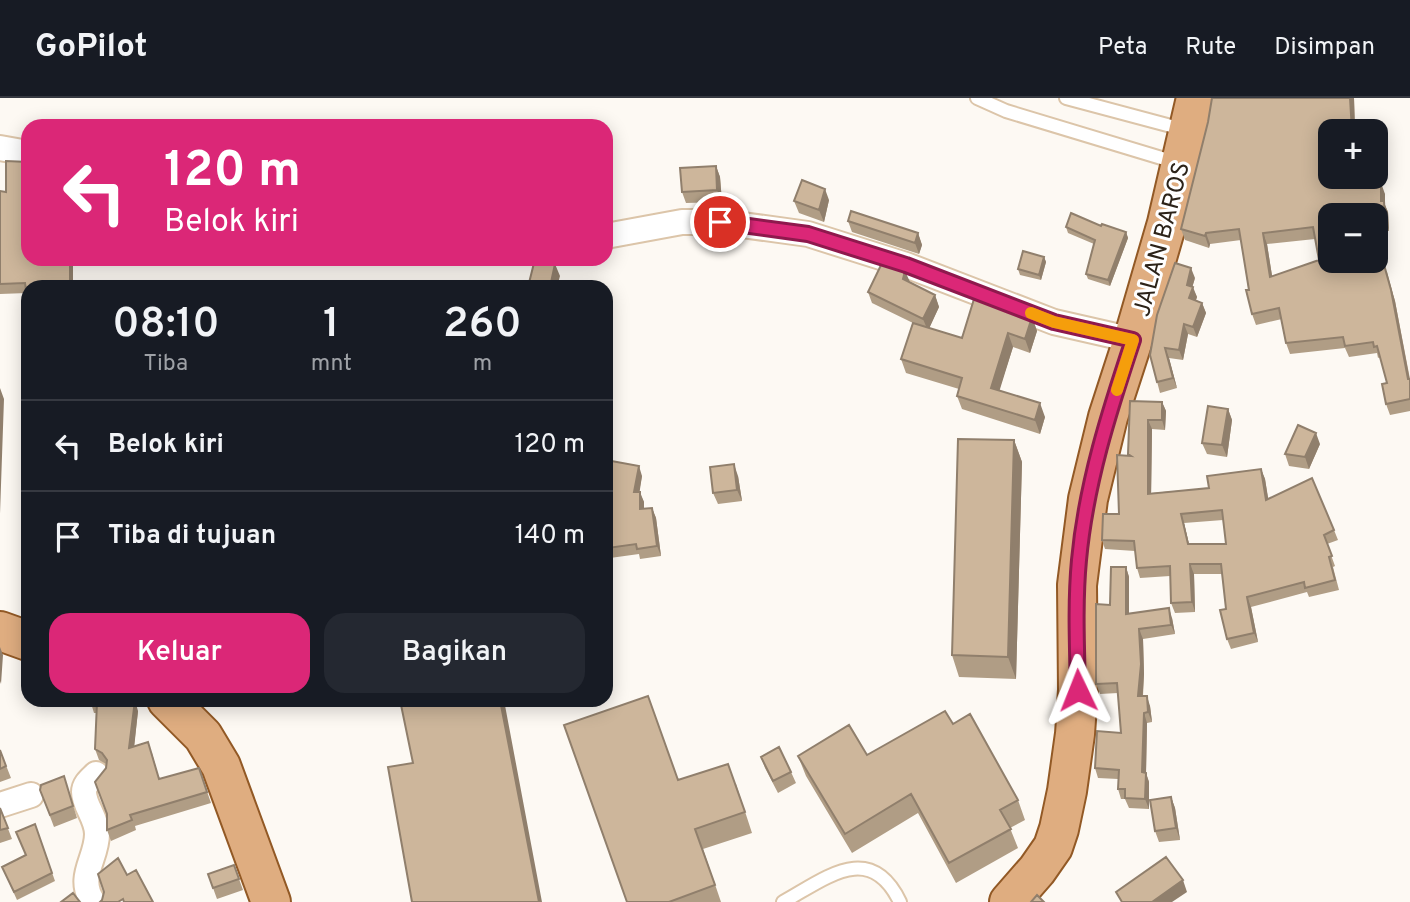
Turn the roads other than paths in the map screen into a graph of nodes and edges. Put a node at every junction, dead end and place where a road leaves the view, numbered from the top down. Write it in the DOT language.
graph roads {
  1 [pos="977,98"];
  2 [pos="1066,98"];
  3 [pos="1189,131"];
  4 [pos="0,148"];
  5 [pos="21,152"];
  6 [pos="613,235"];
  7 [pos="1133,340"];
  8 [pos="0,631"];
  9 [pos="21,638"];
  10 [pos="174,707"];
  11 [pos="96,774"];
  12 [pos="32,794"];
  13 [pos="0,805"];
  14 [pos="93,902"];
  15 [pos="271,902"];
  16 [pos="783,902"];
  17 [pos="900,902"];
  18 [pos="1009,902"];
  1 -- 3 [label="lane"];
  2 -- 3 [label="lane"];
  3 -- 7 [label="main road, JALAN BAROS"];
  4 -- 5 [label="street"];
  6 -- 7 [label="street"];
  7 -- 18 [label="main road, JALAN BAROS"];
  8 -- 9 [label="main road"];
  10 -- 15 [label="main road"];
  11 -- 14 [label="street"];
  12 -- 13 [label="street"];
  16 -- 17 [label="lane"];
}
